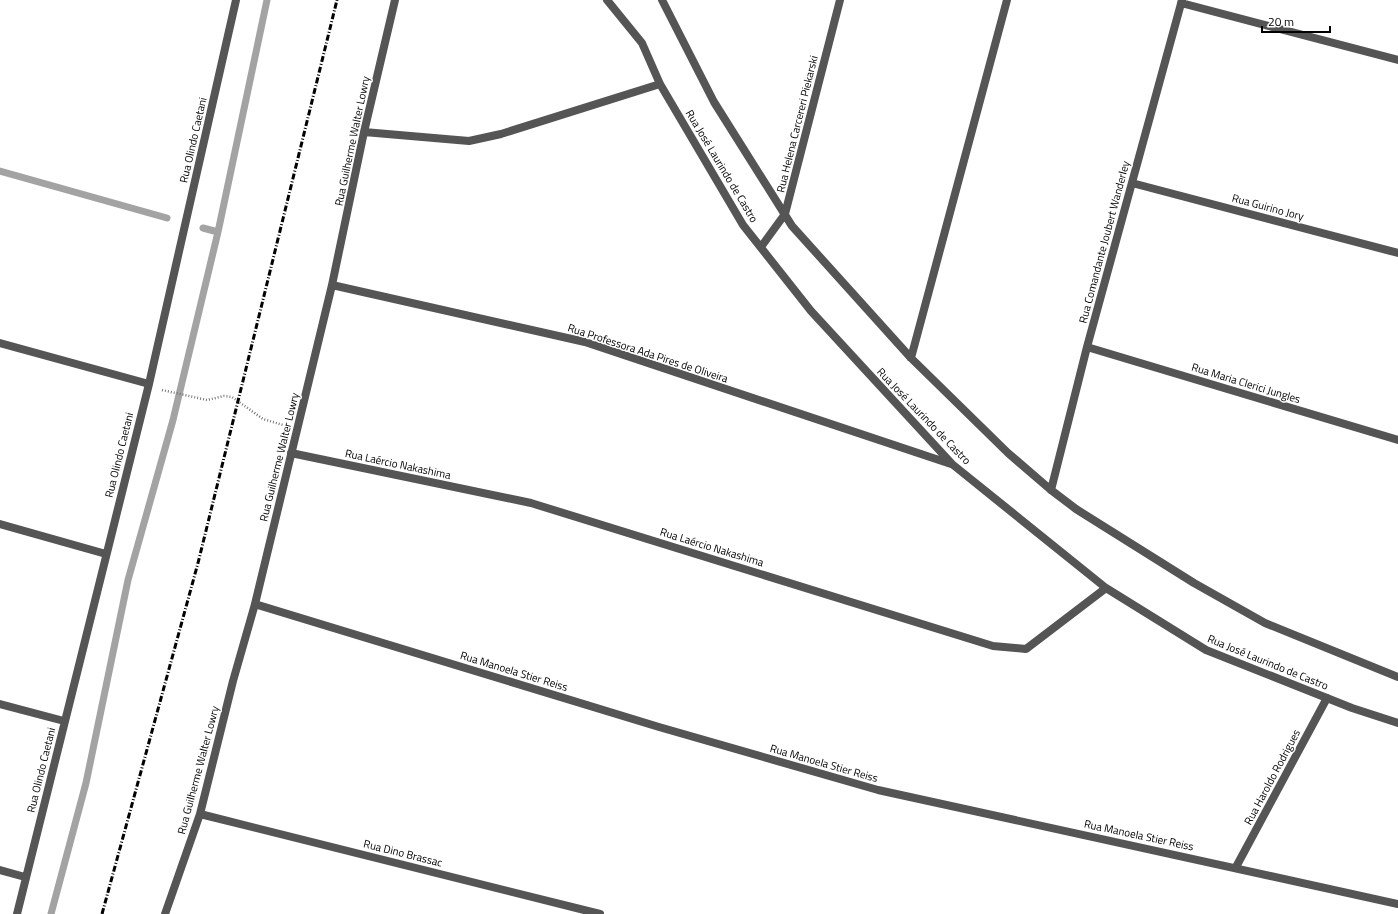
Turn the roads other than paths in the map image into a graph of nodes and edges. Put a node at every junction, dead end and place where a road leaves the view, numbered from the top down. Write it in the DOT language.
graph roads {
  1 [pos="236,0"];
  2 [pos="395,0"];
  3 [pos="607,0"];
  4 [pos="662,0"];
  5 [pos="840,0"];
  6 [pos="1007,0"];
  7 [pos="1181,1"];
  8 [pos="1398,60"];
  9 [pos="660,84"];
  10 [pos="364,132"];
  11 [pos="1132,183"];
  12 [pos="785,214"];
  13 [pos="761,247"];
  14 [pos="1398,253"];
  15 [pos="332,285"];
  16 [pos="0,343"];
  17 [pos="1087,347"];
  18 [pos="911,358"];
  19 [pos="149,384"];
  20 [pos="1398,440"];
  21 [pos="291,453"];
  22 [pos="952,464"];
  23 [pos="1050,490"];
  24 [pos="0,524"];
  25 [pos="106,554"];
  26 [pos="1106,588"];
  27 [pos="255,604"];
  28 [pos="1398,677"];
  29 [pos="1327,698"];
  30 [pos="0,704"];
  31 [pos="64,722"];
  32 [pos="1398,723"];
  33 [pos="200,814"];
  34 [pos="1236,867"];
  35 [pos="0,870"];
  36 [pos="25,877"];
  37 [pos="1398,904"];
  38 [pos="17,914"];
  39 [pos="165,914"];
  40 [pos="600,914"];
  1 -- 19 [label="street, Rua Olindo Caetani"];
  2 -- 10 [label="street, Rua Guilherme Walter Lowry"];
  3 -- 9 [label="street, Rua José Laurindo de Castro"];
  4 -- 12 [label="street"];
  5 -- 12 [label="street, Rua Helena Carcereri Piekarski"];
  6 -- 18 [label="street"];
  7 -- 8 [label="street"];
  7 -- 11 [label="street, Rua Comandante Joubert Wanderley"];
  9 -- 10 [label="street"];
  9 -- 13 [label="street, Rua José Laurindo de Castro"];
  10 -- 15 [label="street, Rua Guilherme Walter Lowry"];
  11 -- 14 [label="street, Rua Guirino Jory"];
  11 -- 17 [label="street, Rua Comandante Joubert Wanderley"];
  12 -- 13 [label="street, Rua Helena Carcereri Piekarski"];
  12 -- 18 [label="street"];
  13 -- 22 [label="street, Rua José Laurindo de Castro"];
  15 -- 21 [label="street, Rua Guilherme Walter Lowry"];
  15 -- 22 [label="street, Rua Professora Ada Pires de Oliveira"];
  16 -- 19 [label="street"];
  17 -- 20 [label="street, Rua Maria Clerici Jungles"];
  17 -- 23 [label="street, Rua Comandante Joubert Wanderley"];
  18 -- 23 [label="street"];
  19 -- 25 [label="street, Rua Olindo Caetani"];
  21 -- 26 [label="street, Rua Laércio Nakashima"];
  21 -- 27 [label="street, Rua Guilherme Walter Lowry"];
  22 -- 26 [label="street, Rua José Laurindo de Castro"];
  23 -- 28 [label="street"];
  24 -- 25 [label="street"];
  25 -- 31 [label="street, Rua Olindo Caetani"];
  26 -- 29 [label="street, Rua José Laurindo de Castro"];
  27 -- 33 [label="street, Rua Guilherme Walter Lowry"];
  27 -- 34 [label="street, Rua Manoela Stier Reiss"];
  29 -- 32 [label="street, Rua José Laurindo de Castro"];
  29 -- 34 [label="street, Rua Haroldo Rodrigues"];
  30 -- 31 [label="street"];
  31 -- 36 [label="street, Rua Olindo Caetani"];
  33 -- 39 [label="street, Rua Guilherme Walter Lowry"];
  33 -- 40 [label="street, Rua Dino Brassac"];
  34 -- 37 [label="street, Rua Manoela Stier Reiss"];
  35 -- 36 [label="street"];
  36 -- 38 [label="street, Rua Olindo Caetani"];
}
